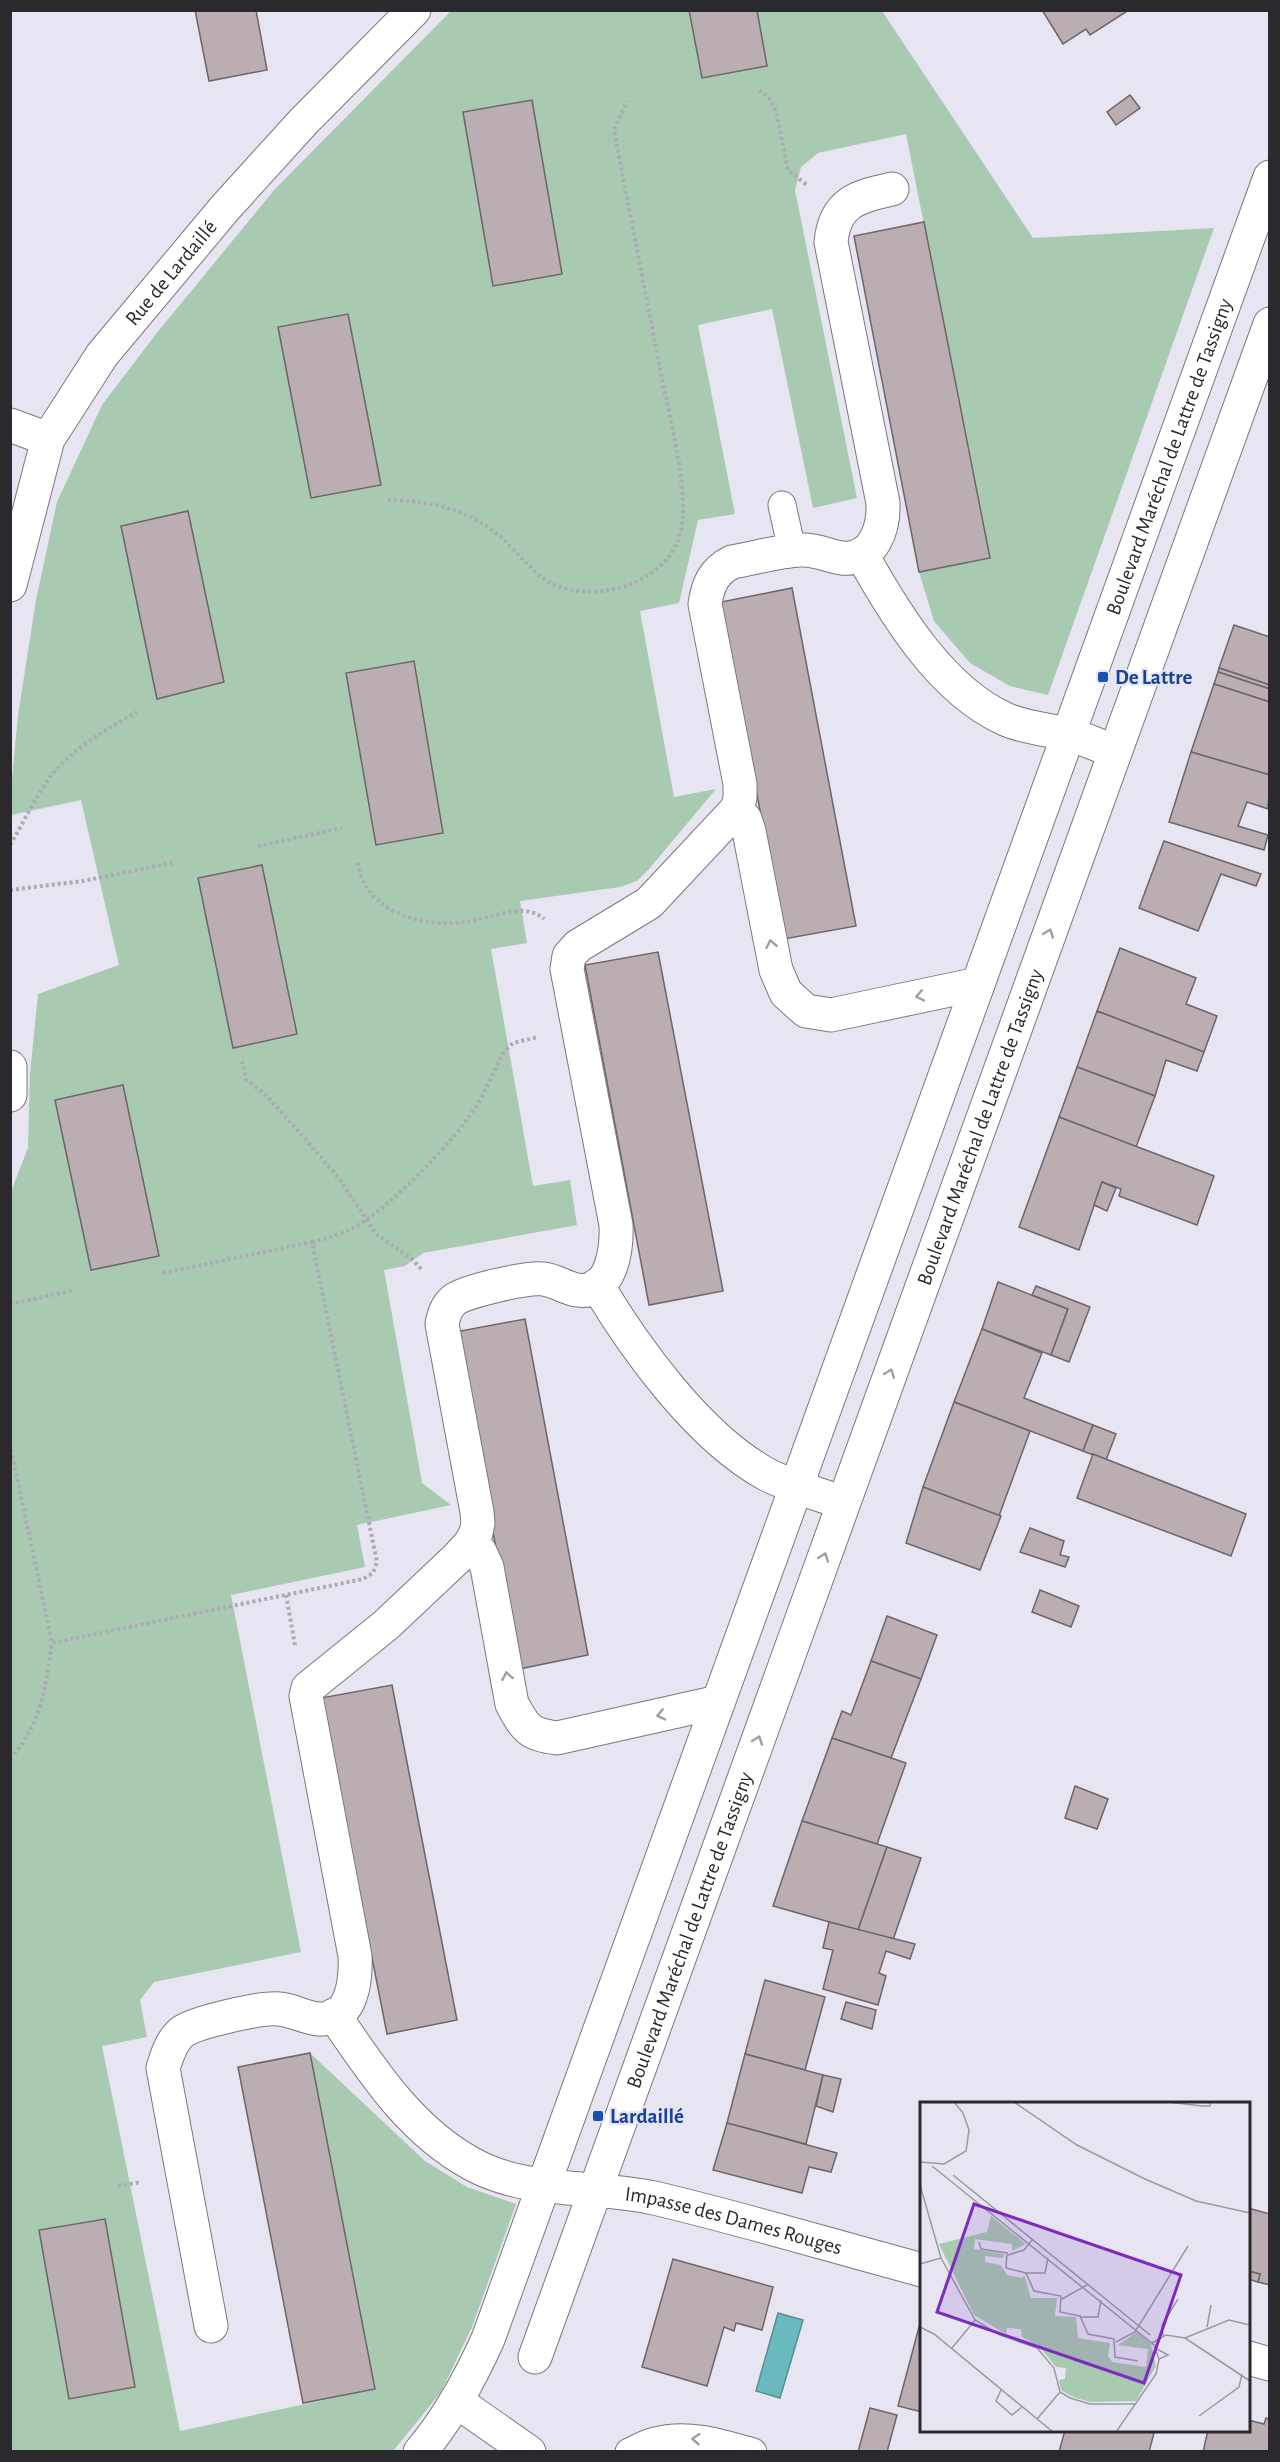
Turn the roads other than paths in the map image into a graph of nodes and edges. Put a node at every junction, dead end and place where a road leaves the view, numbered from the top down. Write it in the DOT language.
graph roads {
  1 [pos="414,10"];
  2 [pos="1269,177"];
  3 [pos="892,189"];
  4 [pos="1269,324"];
  5 [pos="10,424"];
  6 [pos="48,439"];
  7 [pos="782,505"];
  8 [pos="792,550"];
  9 [pos="862,555"];
  10 [pos="10,585"];
  11 [pos="1068,734"];
  12 [pos="1115,752"];
  13 [pos="737,809"];
  14 [pos="978,984"];
  15 [pos="10,1067"];
  16 [pos="10,1095"];
  17 [pos="597,1285"];
  18 [pos="797,1485"];
  19 [pos="843,1503"];
  20 [pos="470,1544"];
  21 [pos="718,1702"];
  22 [pos="334,2016"];
  23 [pos="543,2184"];
  24 [pos="595,2190"];
  25 [pos="920,2270"];
  26 [pos="211,2326"];
  27 [pos="535,2357"];
  28 [pos="1250,2359"];
  29 [pos="1269,2364"];
  30 [pos="456,2401"];
  31 [pos="420,2451"];
  32 [pos="530,2451"];
  33 [pos="629,2451"];
  34 [pos="753,2451"];
  1 -- 6 [label="street, Rue de Lardaillé"];
  2 -- 11 [label="street, Boulevard Maréchal de Lattre de Tassigny"];
  3 -- 9 [label="street"];
  4 -- 12 [label="street, Boulevard Maréchal de Lattre de Tassigny"];
  5 -- 6 [label="street"];
  6 -- 10 [label="street, Rue de Lardaillé"];
  7 -- 8 [label="lane"];
  8 -- 9 [label="street"];
  8 -- 13 [label="street"];
  9 -- 11 [label="street"];
  11 -- 12 [label="street"];
  11 -- 14 [label="street, Boulevard Maréchal de Lattre de Tassigny"];
  19 -- 12 [label="street, Boulevard Maréchal de Lattre de Tassigny, one-way"];
  14 -- 13 [label="street, one-way"];
  13 -- 17 [label="street"];
  14 -- 18 [label="street, Boulevard Maréchal de Lattre de Tassigny"];
  15 -- 16 [label="street"];
  17 -- 18 [label="street"];
  17 -- 20 [label="street"];
  18 -- 19 [label="street"];
  18 -- 21 [label="street, Boulevard Maréchal de Lattre de Tassigny"];
  24 -- 19 [label="street, Boulevard Maréchal de Lattre de Tassigny, one-way"];
  21 -- 20 [label="street, one-way"];
  20 -- 22 [label="street"];
  21 -- 23 [label="street, Boulevard Maréchal de Lattre de Tassigny"];
  22 -- 23 [label="street"];
  22 -- 26 [label="street"];
  23 -- 24 [label="street, Impasse des Dames Rouges"];
  23 -- 30 [label="street, Boulevard Maréchal de Lattre de Tassigny"];
  24 -- 25 [label="street, Impasse des Dames Rouges"];
  24 -- 27 [label="street, Boulevard Maréchal de Lattre de Tassigny"];
  28 -- 29 [label="street"];
  30 -- 31 [label="street, Boulevard Maréchal de Lattre de Tassigny"];
  30 -- 32 [label="street"];
  34 -- 33 [label="lane, one-way"];
}
